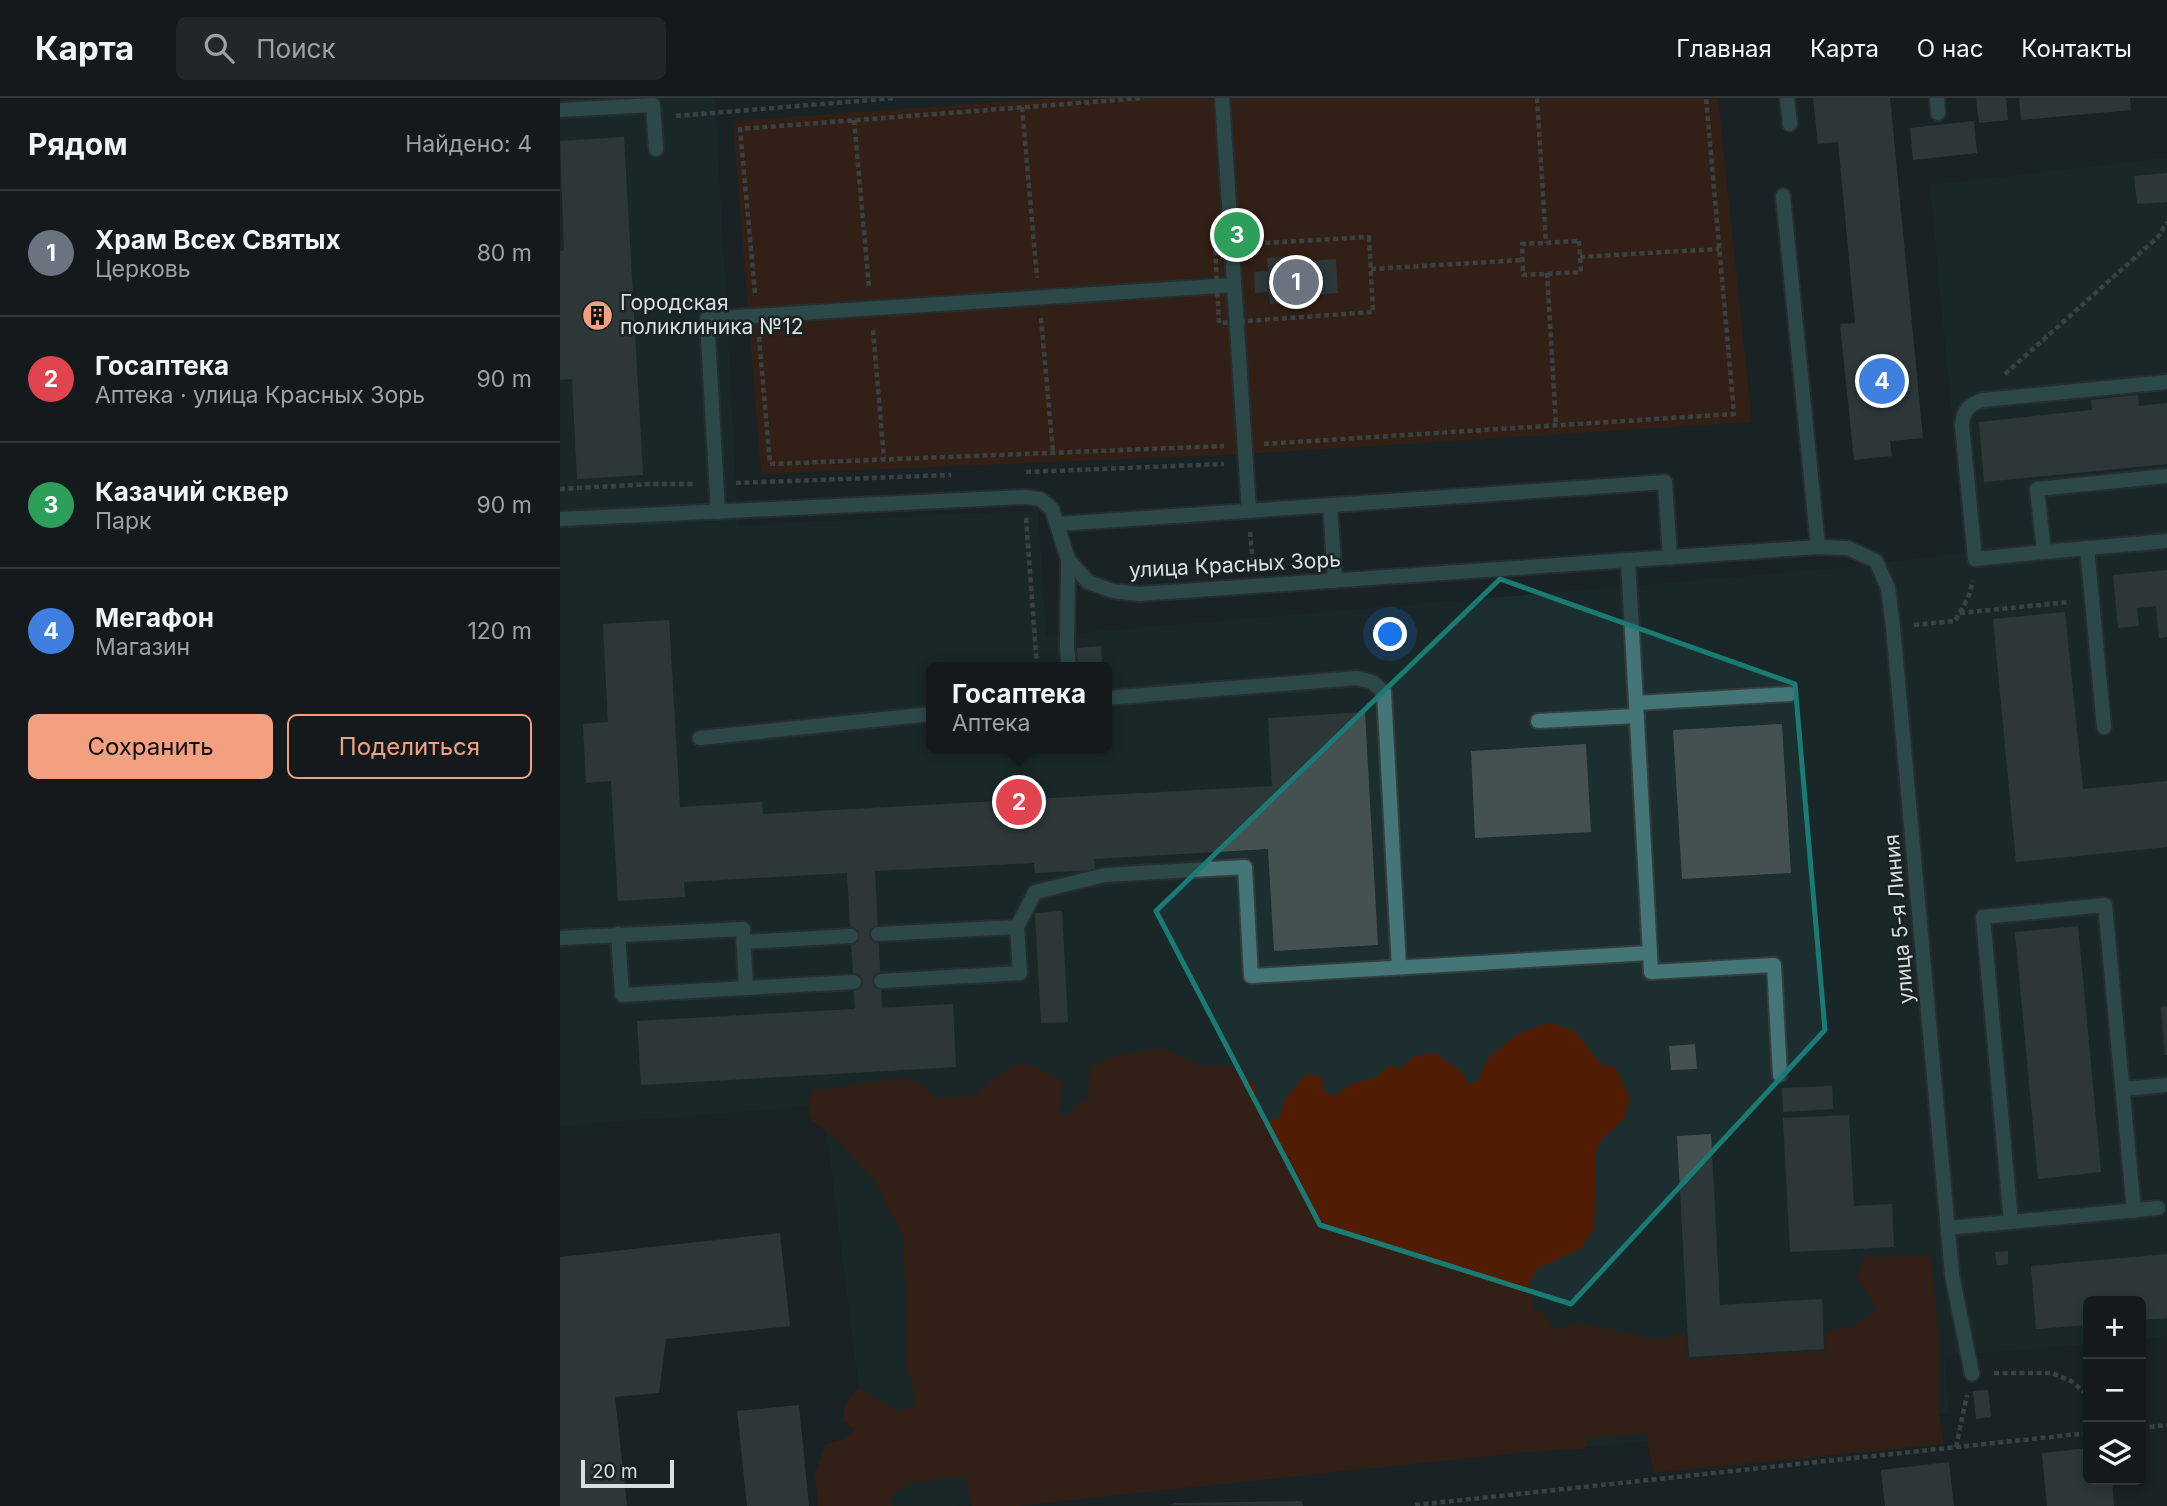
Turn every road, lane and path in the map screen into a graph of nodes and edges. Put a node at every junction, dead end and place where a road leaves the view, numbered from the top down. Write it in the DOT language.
graph roads {
  1 [pos="895,98"];
  2 [pos="1144,98"];
  3 [pos="1222,98"];
  4 [pos="1537,98"];
  5 [pos="1706,98"];
  6 [pos="1787,98"];
  7 [pos="560,110"];
  8 [pos="654,117"];
  9 [pos="1790,124"];
  10 [pos="740,129"];
  11 [pos="656,149"];
  12 [pos="1783,196"];
  13 [pos="2167,222"];
  14 [pos="1546,243"];
  15 [pos="1232,245"];
  16 [pos="1215,246"];
  17 [pos="1719,249"];
  18 [pos="1580,257"];
  19 [pos="1522,260"];
  20 [pos="1371,269"];
  21 [pos="1547,273"];
  22 [pos="1234,285"];
  23 [pos="1237,321"];
  24 [pos="1219,323"];
  25 [pos="1997,381"];
  26 [pos="2167,382"];
  27 [pos="1556,425"];
  28 [pos="1245,445"];
  29 [pos="1246,463"];
  30 [pos="770,464"];
  31 [pos="1184,466"];
  32 [pos="2167,477"];
  33 [pos="716,484"];
  34 [pos="560,489"];
  35 [pos="1025,497"];
  36 [pos="1330,505"];
  37 [pos="1249,511"];
  38 [pos="718,512"];
  39 [pos="560,519"];
  40 [pos="1058,524"];
  41 [pos="2167,541"];
  42 [pos="1818,547"];
  43 [pos="2087,548"];
  44 [pos="2043,552"];
  45 [pos="1670,558"];
  46 [pos="1068,559"];
  47 [pos="1975,559"];
  48 [pos="1628,560"];
  49 [pos="1876,561"];
  50 [pos="1335,581"];
  51 [pos="1254,586"];
  52 [pos="2092,600"];
  53 [pos="1960,613"];
  54 [pos="1893,627"];
  55 [pos="1037,662"];
  56 [pos="1068,662"];
  57 [pos="1790,694"];
  58 [pos="1112,698"];
  59 [pos="1637,709"];
  60 [pos="926,716"];
  61 [pos="1538,721"];
  62 [pos="2104,727"];
  63 [pos="699,738"];
  64 [pos="1017,927"];
  65 [pos="618,934"];
  66 [pos="878,934"];
  67 [pos="851,936"];
  68 [pos="560,938"];
  69 [pos="743,942"];
  70 [pos="1650,954"];
  71 [pos="1399,967"];
  72 [pos="881,981"];
  73 [pos="854,982"];
  74 [pos="746,988"];
  75 [pos="1780,1075"];
  76 [pos="2167,1085"];
  77 [pos="2123,1089"];
  78 [pos="2158,1209"];
  79 [pos="2134,1211"];
  80 [pos="2011,1222"];
  81 [pos="1948,1228"];
  82 [pos="1972,1374"];
  83 [pos="2083,1391"];
  84 [pos="2167,1425"];
  85 [pos="2146,1427"];
  86 [pos="2083,1434"];
  87 [pos="1956,1447"];
  88 [pos="1415,1505"];
  1 -- 8 [label="path"];
  2 -- 10 [label="path"];
  3 -- 15 [label="street"];
  4 -- 14 [label="path"];
  5 -- 17 [label="path"];
  6 -- 9 [label="street"];
  7 -- 8 [label="street"];
  8 -- 11 [label="street"];
  12 -- 42 [label="street"];
  13 -- 25 [label="path"];
  14 -- 18 [label="path"];
  14 -- 19 [label="path"];
  15 -- 16 [label="path"];
  15 -- 20 [label="path"];
  15 -- 22 [label="street"];
  17 -- 18 [label="path"];
  17 -- 27 [label="path"];
  18 -- 21 [label="path"];
  19 -- 20 [label="path"];
  19 -- 21 [label="path"];
  20 -- 23 [label="path"];
  21 -- 27 [label="path"];
  22 -- 23 [label="street"];
  22 -- 33 [label="street"];
  23 -- 24 [label="path"];
  23 -- 28 [label="street"];
  26 -- 47 [label="street"];
  27 -- 28 [label="path"];
  28 -- 29 [label="street"];
  28 -- 30 [label="path"];
  29 -- 31 [label="path"];
  29 -- 37 [label="street"];
  32 -- 44 [label="street"];
  33 -- 34 [label="path"];
  33 -- 38 [label="street"];
  35 -- 38 [label="street"];
  35 -- 40 [label="street, улица Красных Зорь"];
  35 -- 55 [label="path"];
  36 -- 37 [label="street"];
  36 -- 45 [label="street"];
  36 -- 50 [label="street"];
  37 -- 40 [label="street"];
  37 -- 51 [label="path"];
  38 -- 39 [label="street"];
  40 -- 46 [label="street, улица Красных Зорь"];
  41 -- 43 [label="street"];
  42 -- 45 [label="street, улица Красных Зорь"];
  42 -- 49 [label="street, улица Красных Зорь"];
  43 -- 44 [label="street"];
  43 -- 52 [label="street"];
  44 -- 47 [label="street"];
  45 -- 48 [label="street, улица Красных Зорь"];
  46 -- 51 [label="street, улица Красных Зорь"];
  46 -- 56 [label="street"];
  47 -- 53 [label="path"];
  48 -- 50 [label="street, улица Красных Зорь"];
  48 -- 59 [label="street"];
  49 -- 54 [label="street, улица 5-я Линия"];
  50 -- 51 [label="street, улица Красных Зорь"];
  52 -- 53 [label="path"];
  52 -- 62 [label="street"];
  53 -- 54 [label="path"];
  54 -- 81 [label="street, улица 5-я Линия"];
  57 -- 59 [label="street"];
  58 -- 71 [label="street"];
  59 -- 61 [label="street"];
  59 -- 70 [label="street"];
  60 -- 63 [label="street"];
  64 -- 66 [label="street"];
  64 -- 71 [label="street"];
  64 -- 72 [label="street"];
  65 -- 68 [label="street"];
  65 -- 69 [label="street"];
  65 -- 74 [label="street"];
  67 -- 69 [label="street"];
  69 -- 74 [label="street"];
  70 -- 71 [label="street"];
  70 -- 75 [label="street"];
  73 -- 74 [label="street"];
  76 -- 77 [label="street"];
  77 -- 79 [label="street"];
  77 -- 80 [label="street"];
  78 -- 79 [label="street"];
  79 -- 80 [label="street"];
  80 -- 81 [label="street"];
  81 -- 82 [label="street, улица 5-я Линия"];
  82 -- 83 [label="path"];
  82 -- 87 [label="path"];
  84 -- 85 [label="path"];
  86 -- 87 [label="path"];
  87 -- 88 [label="path"];
}
